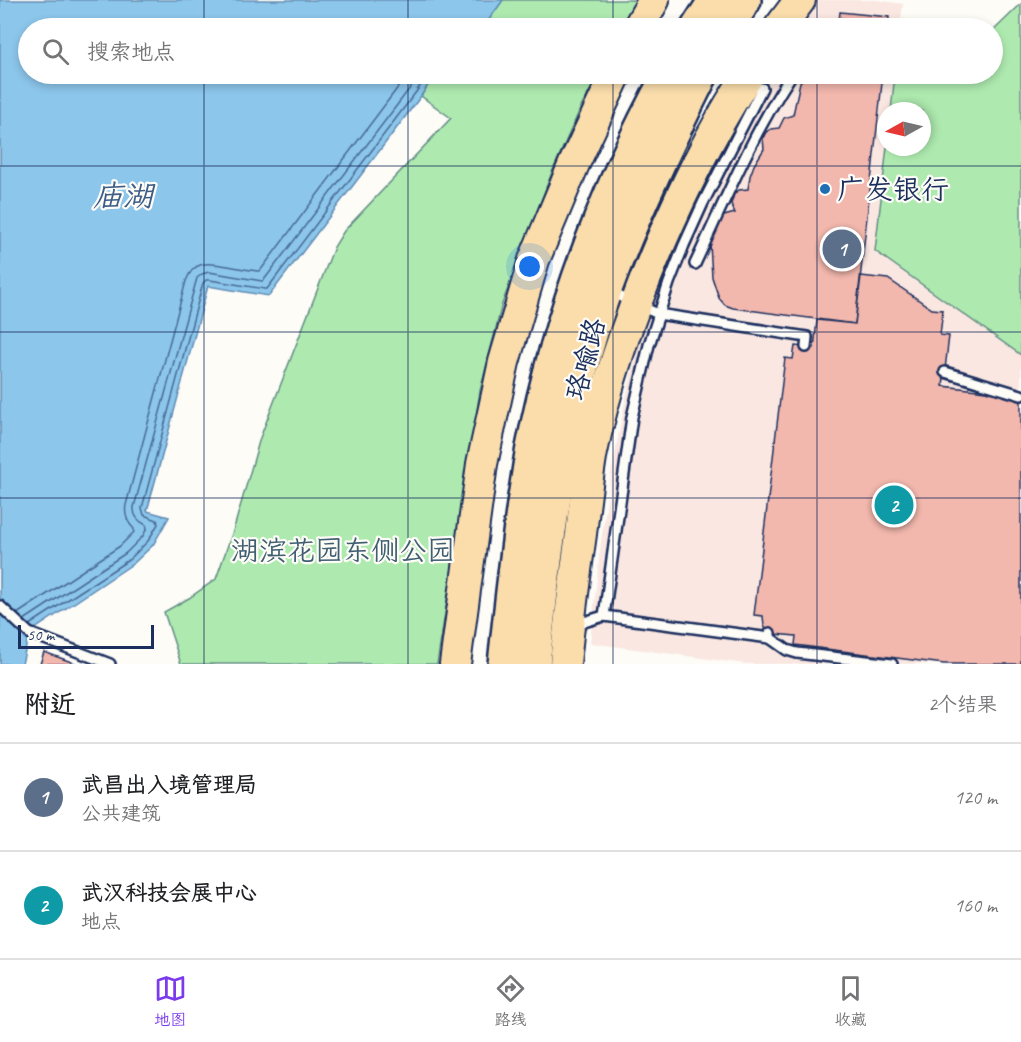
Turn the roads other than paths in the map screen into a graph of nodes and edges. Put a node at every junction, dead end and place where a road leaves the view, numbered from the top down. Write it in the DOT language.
graph roads {
  1 [pos="654,0"];
  2 [pos="717,0"];
  3 [pos="744,0"];
  4 [pos="800,0"];
  5 [pos="644,18"];
  6 [pos="705,18"];
  7 [pos="732,18"];
  8 [pos="786,18"];
  9 [pos="611,84"];
  10 [pos="665,84"];
  11 [pos="696,84"];
  12 [pos="745,84"];
  13 [pos="758,84"];
  14 [pos="785,84"];
  15 [pos="777,97"];
  16 [pos="695,264"];
  17 [pos="605,289"];
  18 [pos="646,309"];
  19 [pos="806,347"];
  20 [pos="945,372"];
  21 [pos="1021,395"];
  22 [pos="0,606"];
  23 [pos="604,616"];
  24 [pos="553,624"];
  25 [pos="110,664"];
  26 [pos="455,664"];
  27 [pos="505,664"];
  28 [pos="533,664"];
  29 [pos="565,664"];
  30 [pos="892,664"];
  1 -- 5 [label="main road"];
  2 -- 6 [label="highway"];
  3 -- 7 [label="highway"];
  4 -- 8 [label="main road"];
  9 -- 26 [label="main road"];
  10 -- 27 [label="highway, 珞喻路"];
  11 -- 17 [label="highway, 珞喻路"];
  12 -- 18 [label="main road"];
  13 -- 15 [label="lane"];
  14 -- 15 [label="lane"];
  15 -- 16 [label="lane"];
  17 -- 18 [label="lane"];
  17 -- 24 [label="highway, 珞喻路"];
  18 -- 19 [label="lane"];
  18 -- 23 [label="lane"];
  18 -- 24 [label="main road"];
  20 -- 21 [label="lane"];
  22 -- 25 [label="lane"];
  23 -- 24 [label="lane"];
  23 -- 30 [label="lane"];
  24 -- 28 [label="highway, 珞喻路"];
  24 -- 29 [label="main road"];
}
